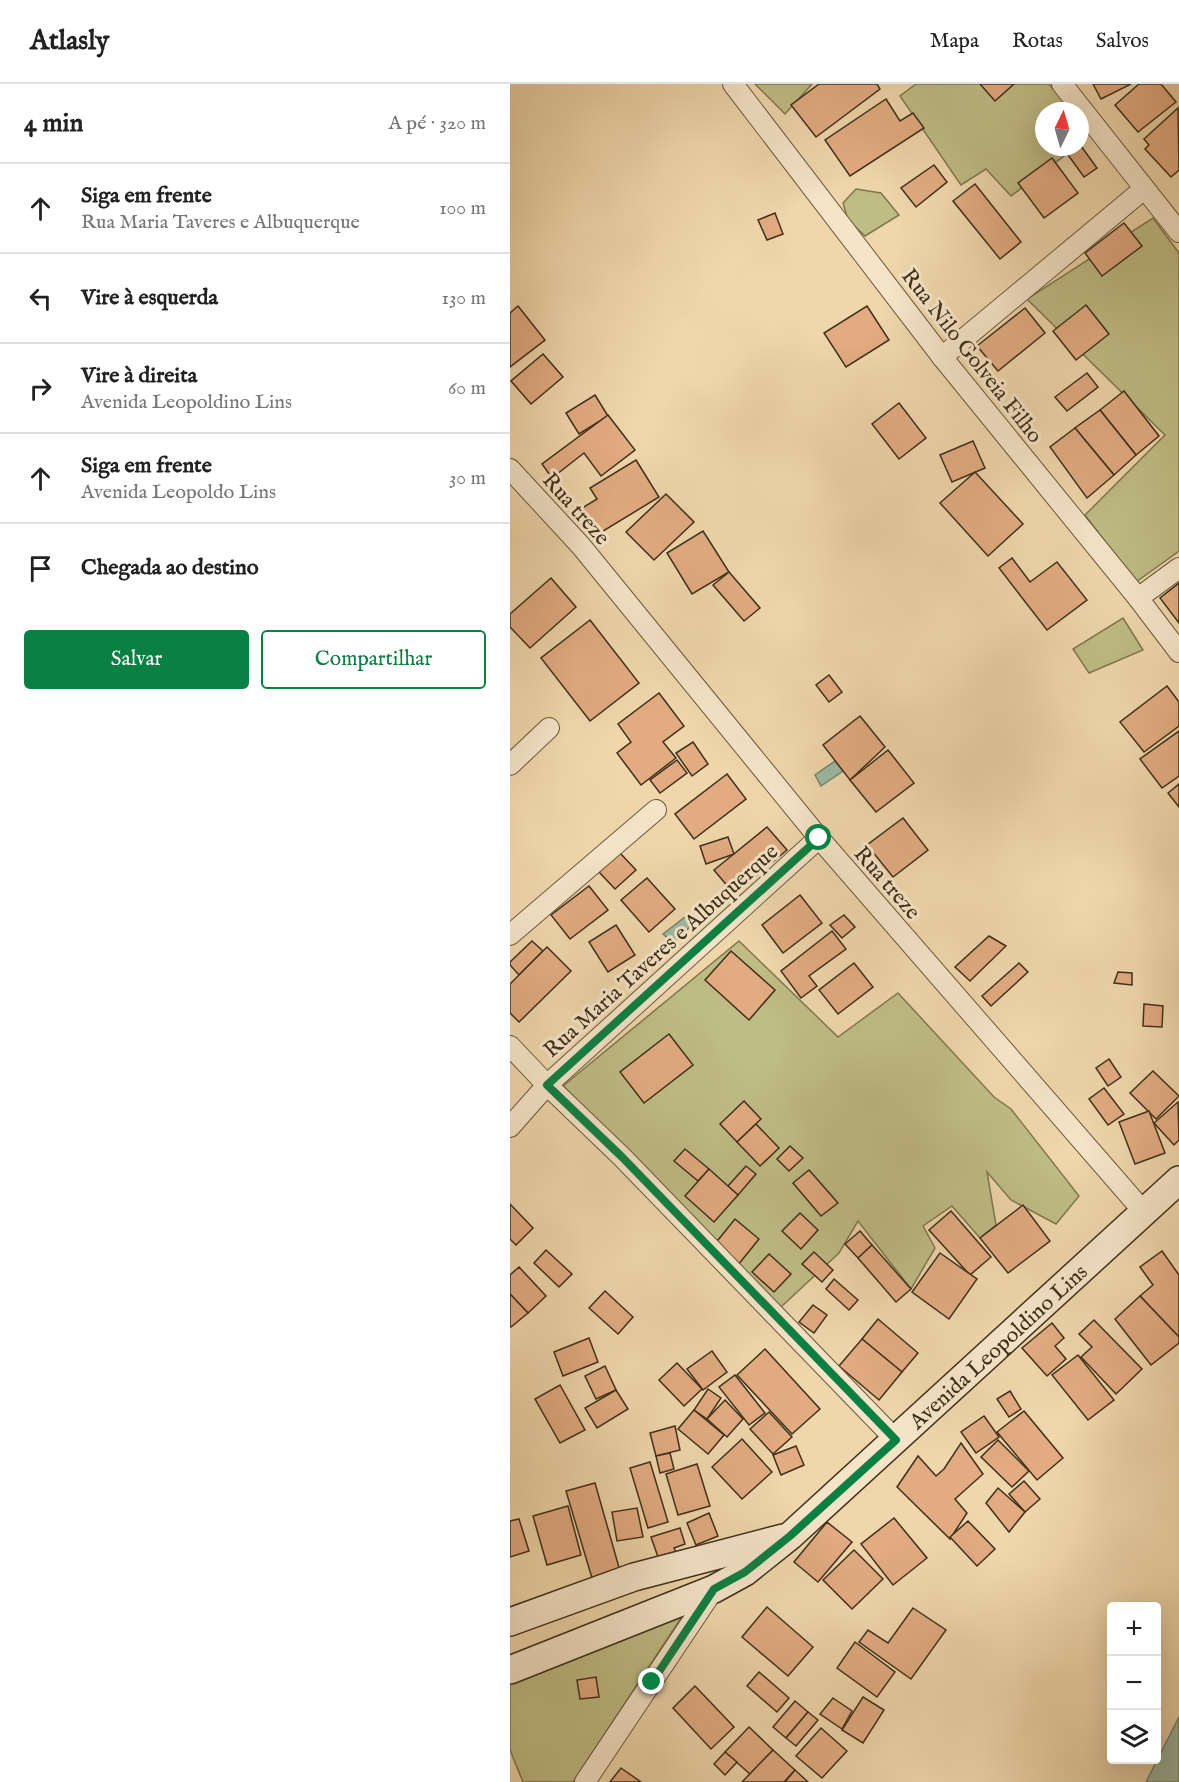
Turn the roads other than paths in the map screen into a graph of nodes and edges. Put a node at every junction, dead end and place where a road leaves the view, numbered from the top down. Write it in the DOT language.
graph roads {
  1 [pos="733,84"];
  2 [pos="1062,84"];
  3 [pos="1144,189"];
  4 [pos="1179,232"];
  5 [pos="942,357"];
  6 [pos="510,470"];
  7 [pos="1179,568"];
  8 [pos="1138,598"];
  9 [pos="1179,652"];
  10 [pos="549,728"];
  11 [pos="510,765"];
  12 [pos="656,810"];
  13 [pos="819,838"];
  14 [pos="510,935"];
  15 [pos="510,1046"];
  16 [pos="547,1085"];
  17 [pos="510,1126"];
  18 [pos="1179,1180"];
  19 [pos="1143,1211"];
  20 [pos="896,1440"];
  21 [pos="790,1536"];
  22 [pos="714,1589"];
  23 [pos="513,1621"];
  24 [pos="521,1665"];
  25 [pos="585,1782"];
  1 -- 5 [label="street, Rua Nilo Golveia Filho"];
  2 -- 3 [label="street"];
  3 -- 4 [label="street"];
  3 -- 5 [label="street"];
  5 -- 8 [label="street, Rua Nilo Golveia Filho"];
  6 -- 13 [label="street, Rua treze"];
  7 -- 8 [label="street"];
  8 -- 9 [label="street, Rua Nilo Golveia Filho"];
  10 -- 11 [label="street"];
  12 -- 14 [label="street"];
  13 -- 16 [label="street, Rua Maria Taveres e Albuquerque"];
  13 -- 19 [label="street, Rua treze"];
  15 -- 16 [label="street"];
  16 -- 17 [label="street, Rua Maria Taveres e Albuquerque"];
  16 -- 20 [label="street"];
  18 -- 19 [label="main road, Avenida Leopoldino Lins"];
  19 -- 20 [label="main road, Avenida Leopoldino Lins"];
  20 -- 21 [label="main road, Avenida Leopoldino Lins"];
  21 -- 22 [label="main road, Avenida Leopoldino Lins"];
  21 -- 23 [label="main road, Avenida Leopoldino Lins"];
  22 -- 24 [label="main road, Avenida Leopoldino Lins"];
  22 -- 25 [label="street"];
  23 -- 24 [label="main road"];
}
